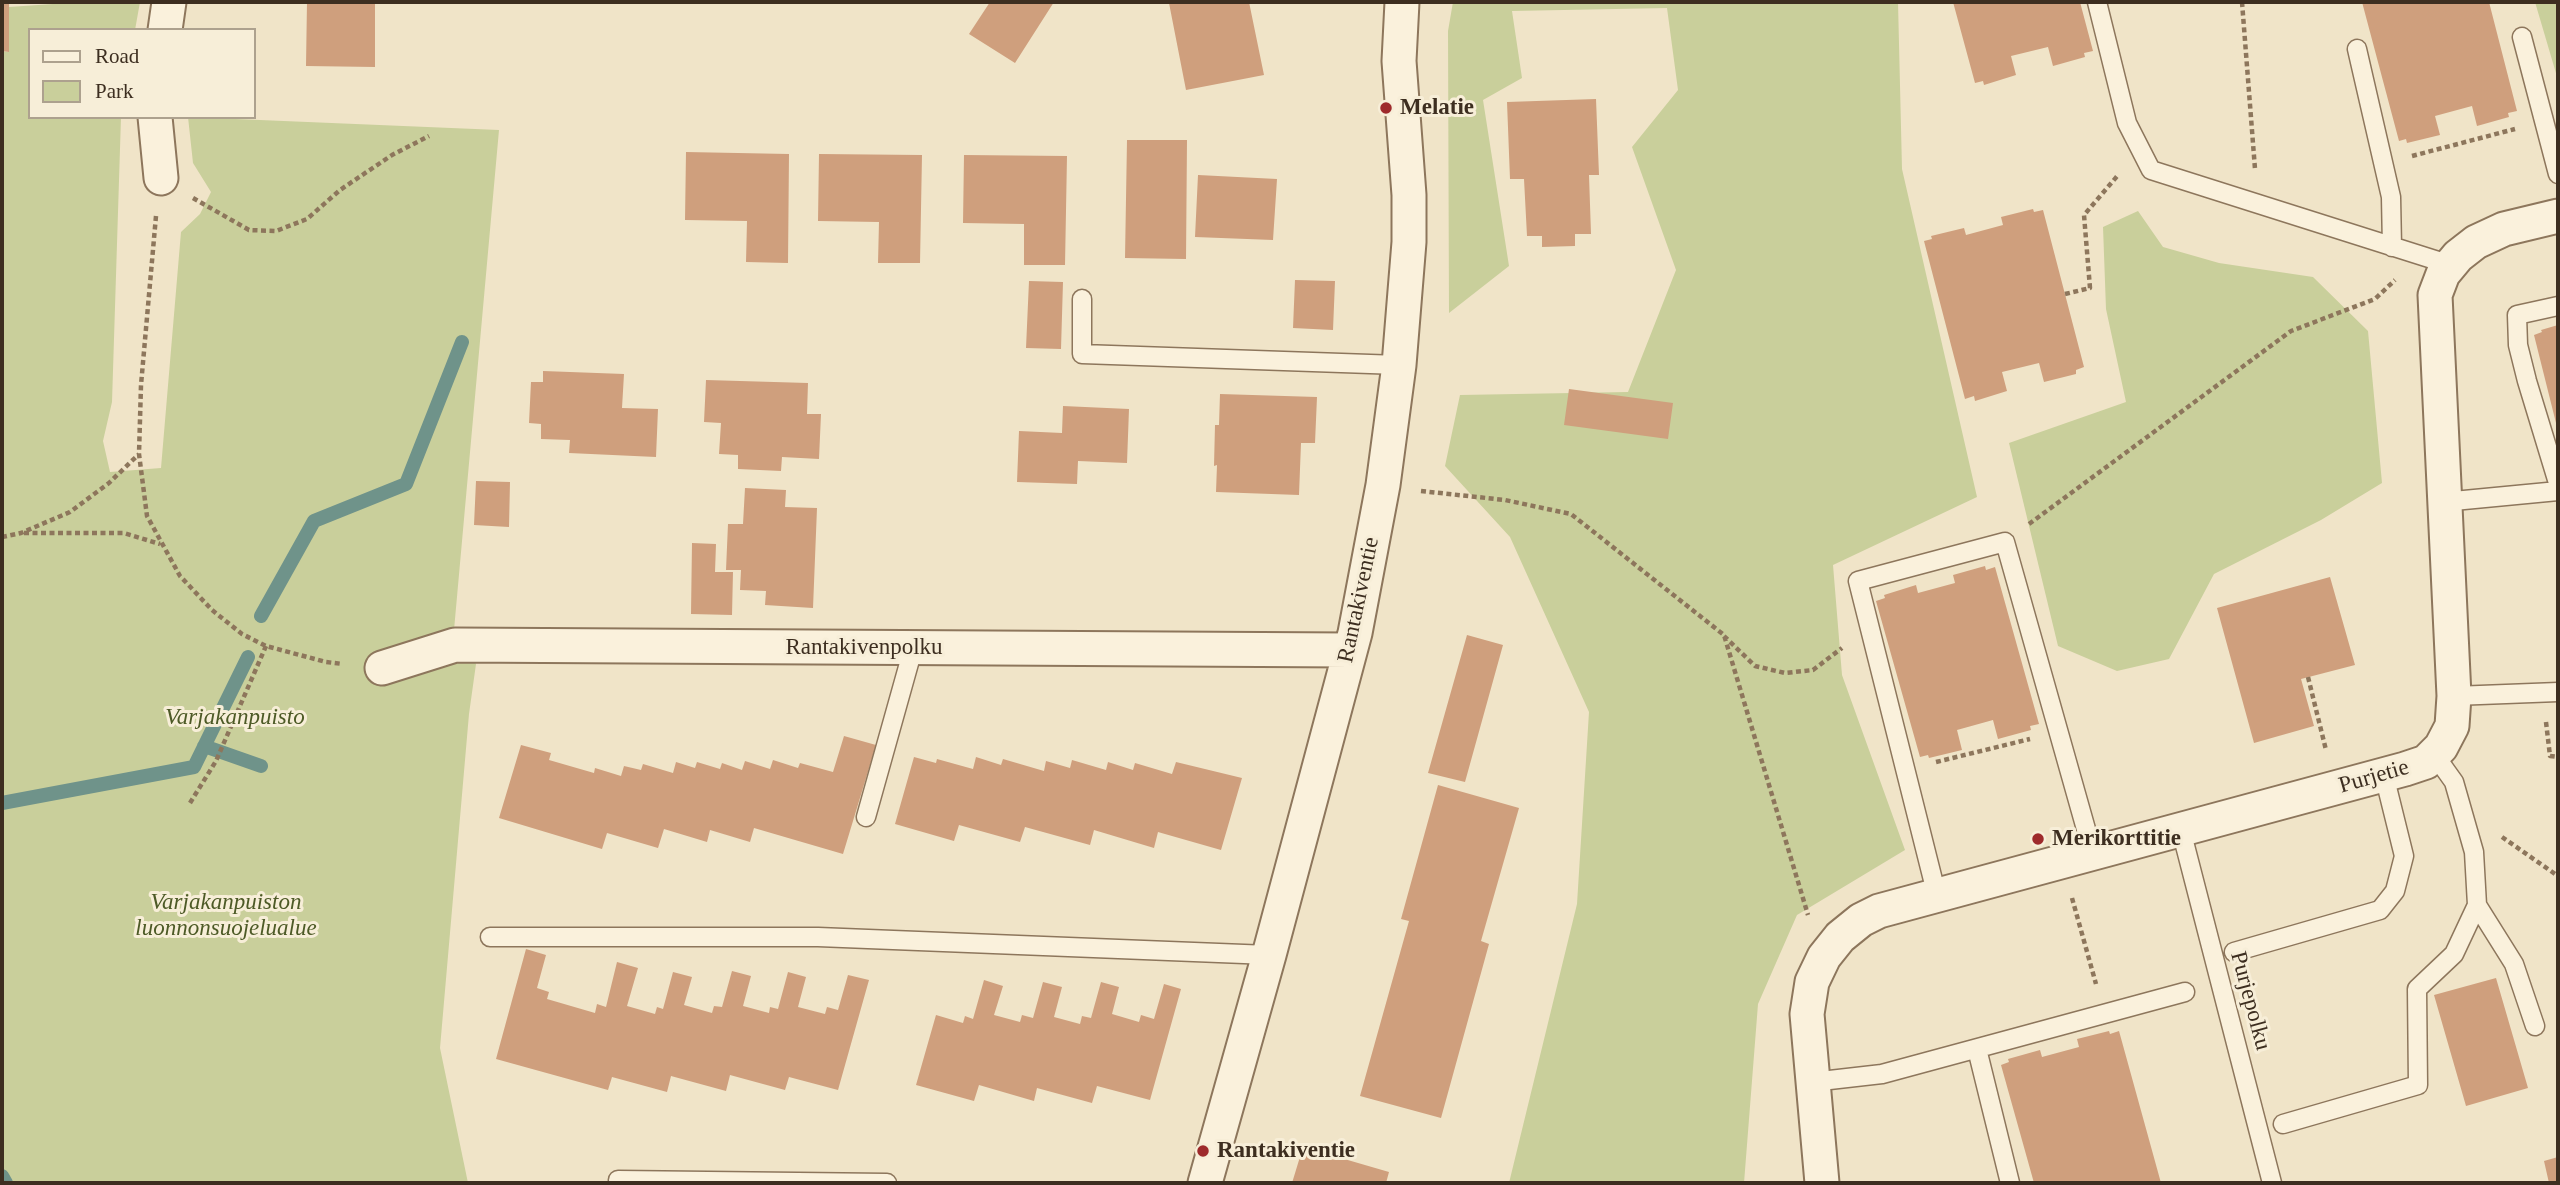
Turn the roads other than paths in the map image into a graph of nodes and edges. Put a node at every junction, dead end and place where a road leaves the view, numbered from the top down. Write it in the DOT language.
graph roads {
  1 [pos="169,2"];
  2 [pos="1402,2"];
  3 [pos="2097,2"];
  4 [pos="165,28"];
  5 [pos="2522,37"];
  6 [pos="2357,49"];
  7 [pos="155,119"];
  8 [pos="2558,174"];
  9 [pos="162,178"];
  10 [pos="2558,216"];
  11 [pos="2392,247"];
  12 [pos="2435,260"];
  13 [pos="1082,299"];
  14 [pos="2558,306"];
  15 [pos="1399,365"];
  16 [pos="2558,483"];
  17 [pos="2558,491"];
  18 [pos="2444,502"];
  19 [pos="913,649"];
  20 [pos="1350,650"];
  21 [pos="382,668"];
  22 [pos="2551,693"];
  23 [pos="2454,696"];
  24 [pos="2434,754"];
  25 [pos="2384,775"];
  26 [pos="866,817"];
  27 [pos="2181,830"];
  28 [pos="2093,854"];
  29 [pos="1937,896"];
  30 [pos="2477,905"];
  31 [pos="490,937"];
  32 [pos="2234,953"];
  33 [pos="1269,955"];
  34 [pos="2185,992"];
  35 [pos="2535,1026"];
  36 [pos="1977,1049"];
  37 [pos="1812,1082"];
  38 [pos="2283,1124"];
  39 [pos="618,1180"];
  40 [pos="887,1183"];
  41 [pos="1205,1183"];
  42 [pos="1822,1183"];
  43 [pos="2010,1183"];
  44 [pos="2272,1183"];
  1 -- 4 [label="street"];
  2 -- 15 [label="street, Rantakiventie"];
  3 -- 11 [label="lane"];
  5 -- 8 [label="lane"];
  6 -- 11 [label="lane"];
  7 -- 9 [label="street"];
  10 -- 12 [label="street, Purjetie"];
  11 -- 12 [label="lane"];
  12 -- 18 [label="street, Purjetie"];
  13 -- 15 [label="lane"];
  14 -- 16 [label="lane"];
  15 -- 20 [label="street, Rantakiventie"];
  17 -- 18 [label="lane"];
  18 -- 23 [label="street, Purjetie"];
  19 -- 20 [label="street, Rantakivenpolku"];
  19 -- 21 [label="street, Rantakivenpolku"];
  19 -- 26 [label="lane"];
  20 -- 33 [label="street, Rantakiventie"];
  22 -- 23 [label="lane"];
  23 -- 24 [label="street, Purjetie"];
  24 -- 25 [label="street, Purjetie"];
  24 -- 30 [label="lane"];
  25 -- 27 [label="street, Purjetie"];
  25 -- 32 [label="lane"];
  27 -- 28 [label="street, Purjetie"];
  27 -- 44 [label="lane, Purjepolku"];
  28 -- 29 [label="street, Purjetie"];
  28 -- 29 [label="lane"];
  29 -- 37 [label="street, Purjetie"];
  30 -- 35 [label="lane"];
  30 -- 38 [label="lane"];
  31 -- 33 [label="lane"];
  33 -- 41 [label="street, Rantakiventie"];
  34 -- 36 [label="lane"];
  36 -- 37 [label="lane"];
  36 -- 43 [label="lane"];
  37 -- 42 [label="street"];
  39 -- 40 [label="lane"];
}
